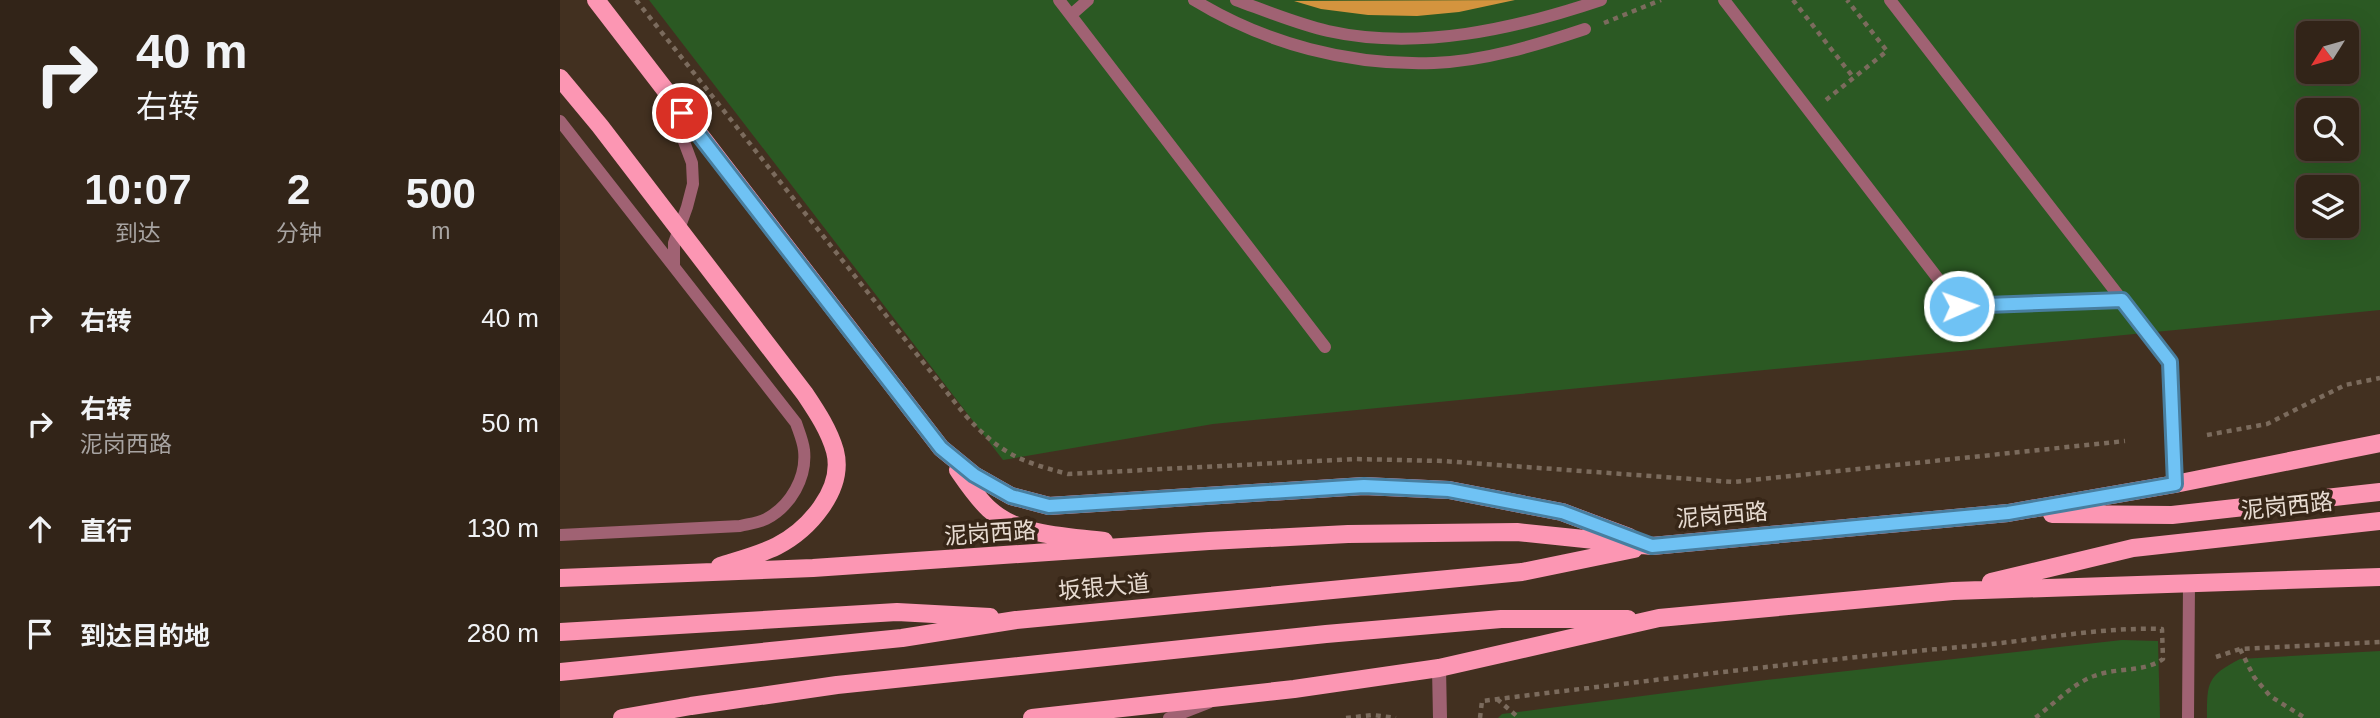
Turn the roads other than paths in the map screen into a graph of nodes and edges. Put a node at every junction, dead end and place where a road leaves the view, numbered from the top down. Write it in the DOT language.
graph roads {
  1 [pos="596,0"];
  2 [pos="1059,0"];
  3 [pos="1088,0"];
  4 [pos="1194,0"];
  5 [pos="1236,0"];
  6 [pos="1601,0"];
  7 [pos="1724,0"];
  8 [pos="1890,0"];
  9 [pos="1071,15"];
  10 [pos="1585,29"];
  11 [pos="560,78"];
  12 [pos="666,92"];
  13 [pos="560,121"];
  14 [pos="674,266"];
  15 [pos="2122,300"];
  16 [pos="1325,347"];
  17 [pos="2380,443"];
  18 [pos="941,448"];
  19 [pos="2175,484"];
  20 [pos="2380,492"];
  21 [pos="2008,513"];
  22 [pos="2380,521"];
  23 [pos="560,535"];
  24 [pos="1146,546"];
  25 [pos="1652,546"];
  26 [pos="704,572"];
  27 [pos="2380,577"];
  28 [pos="560,578"];
  29 [pos="2189,583"];
  30 [pos="1953,591"];
  31 [pos="1660,618"];
  32 [pos="1016,620"];
  33 [pos="560,632"];
  34 [pos="1439,668"];
  35 [pos="560,672"];
  36 [pos="1224,697"];
  37 [pos="622,718"];
  38 [pos="1032,718"];
  39 [pos="1169,718"];
  40 [pos="1440,718"];
  41 [pos="2188,718"];
  1 -- 12 [label="main road"];
  2 -- 9 [label="lane"];
  3 -- 9 [label="lane"];
  4 -- 10 [label="lane"];
  5 -- 6 [label="lane"];
  7 -- 15 [label="lane"];
  8 -- 15 [label="lane"];
  9 -- 16 [label="lane"];
  11 -- 26 [label="main road"];
  12 -- 14 [label="lane"];
  12 -- 18 [label="main road"];
  13 -- 14 [label="lane"];
  14 -- 23 [label="lane"];
  15 -- 19 [label="lane"];
  17 -- 19 [label="main road, 泥岗西路"];
  18 -- 24 [label="main road"];
  18 -- 25 [label="main road"];
  19 -- 21 [label="main road, 泥岗西路"];
  20 -- 21 [label="main road, 泥岗西路"];
  21 -- 25 [label="main road, 泥岗西路"];
  22 -- 30 [label="main road, 泥岗西路"];
  24 -- 25 [label="main road, 泥岗西路"];
  24 -- 26 [label="main road, 泥岗西路"];
  25 -- 32 [label="main road, 坂银大道"];
  26 -- 28 [label="main road, 泥岗西路"];
  27 -- 29 [label="main road, 泥岗西路"];
  29 -- 30 [label="main road, 泥岗西路"];
  29 -- 41 [label="lane"];
  30 -- 31 [label="main road, 泥岗西路"];
  31 -- 34 [label="main road, 泥岗西路"];
  31 -- 37 [label="main road"];
  32 -- 33 [label="main road"];
  32 -- 35 [label="main road, 坂银大道"];
  34 -- 36 [label="main road, 泥岗西路"];
  34 -- 40 [label="street"];
  36 -- 38 [label="main road, 泥岗西路"];
  36 -- 39 [label="lane"];
}
